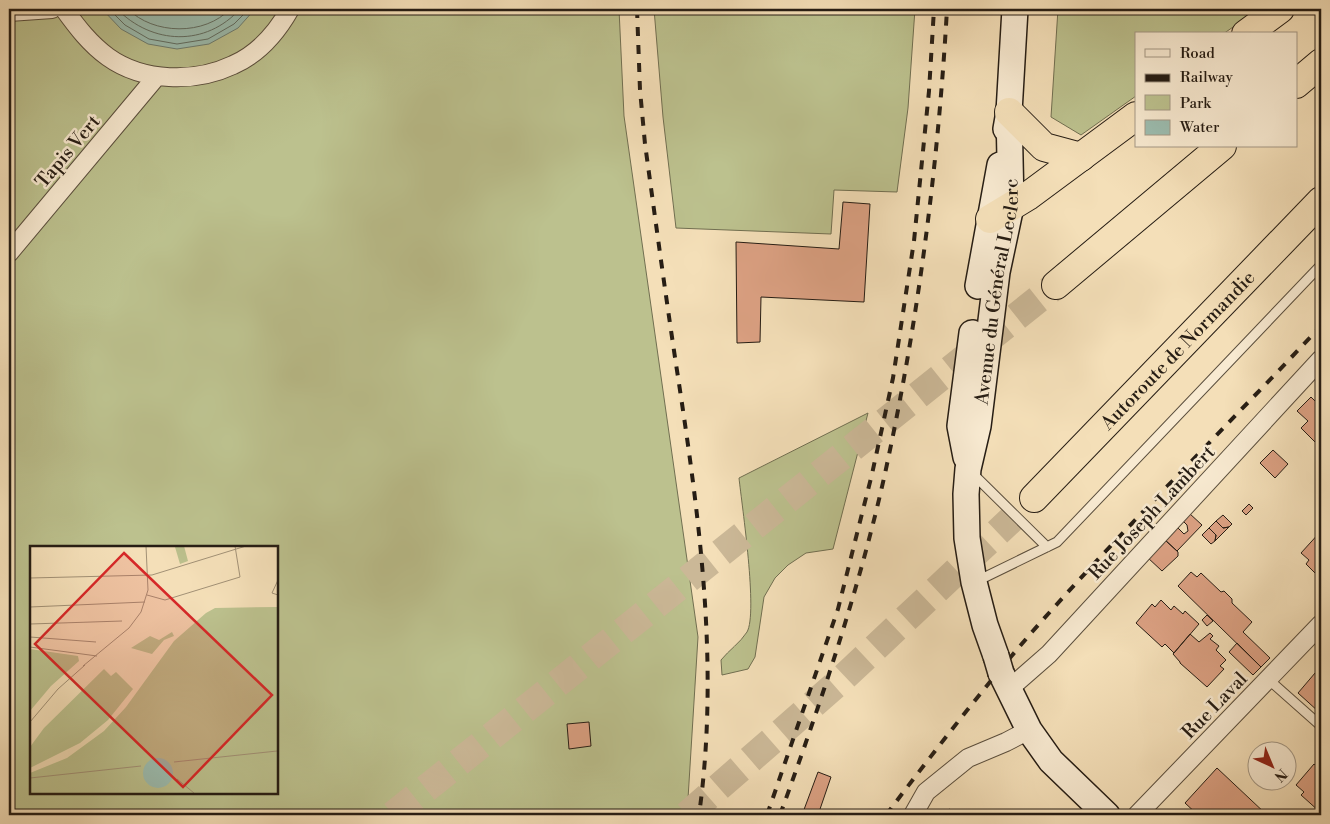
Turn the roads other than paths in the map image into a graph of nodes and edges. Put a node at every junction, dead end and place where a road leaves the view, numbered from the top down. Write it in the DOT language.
graph roads {
  1 [pos="52,9"];
  2 [pos="64,9"];
  3 [pos="290,9"];
  4 [pos="1015,9"];
  5 [pos="1280,9"];
  6 [pos="9,12"];
  7 [pos="1249,32"];
  8 [pos="1321,63"];
  9 [pos="157,76"];
  10 [pos="1298,82"];
  11 [pos="1009,112"];
  12 [pos="1135,117"];
  13 [pos="1220,148"];
  14 [pos="1081,157"];
  15 [pos="1321,201"];
  16 [pos="1001,213"];
  17 [pos="9,253"];
  18 [pos="1321,265"];
  19 [pos="1056,285"];
  20 [pos="1321,359"];
  21 [pos="968,469"];
  22 [pos="1034,498"];
  23 [pos="1047,547"];
  24 [pos="974,582"];
  25 [pos="1321,624"];
  26 [pos="1002,673"];
  27 [pos="1268,679"];
  28 [pos="1321,726"];
  29 [pos="1029,730"];
  30 [pos="913,815"];
  31 [pos="1107,815"];
  32 [pos="1137,815"];
  1 -- 6 [label="street"];
  2 -- 9 [label="street"];
  3 -- 9 [label="street"];
  4 -- 11 [label="main road, Avenue du Général Leclerc"];
  5 -- 7 [label="highway"];
  8 -- 10 [label="highway"];
  9 -- 17 [label="street, Tapis Vert"];
  11 -- 14 [label="highway"];
  11 -- 16 [label="main road, Avenue du Général Leclerc"];
  12 -- 14 [label="highway"];
  13 -- 19 [label="highway"];
  14 -- 16 [label="highway"];
  15 -- 22 [label="highway, Autoroute de Normandie"];
  16 -- 21 [label="main road, Avenue du Général Leclerc"];
  16 -- 21 [label="main road, Avenue du Général Leclerc"];
  18 -- 23 [label="lane"];
  20 -- 26 [label="street, Rue Joseph Lambert"];
  21 -- 23 [label="lane"];
  21 -- 24 [label="main road, Avenue du Général Leclerc"];
  23 -- 24 [label="lane"];
  24 -- 26 [label="main road, Avenue du Général Leclerc"];
  25 -- 27 [label="street, Rue Laval"];
  26 -- 29 [label="main road, Avenue du Général Leclerc"];
  27 -- 28 [label="lane"];
  27 -- 32 [label="street, Rue Laval"];
  29 -- 30 [label="street"];
  29 -- 31 [label="main road, Avenue du Général Leclerc"];
}
